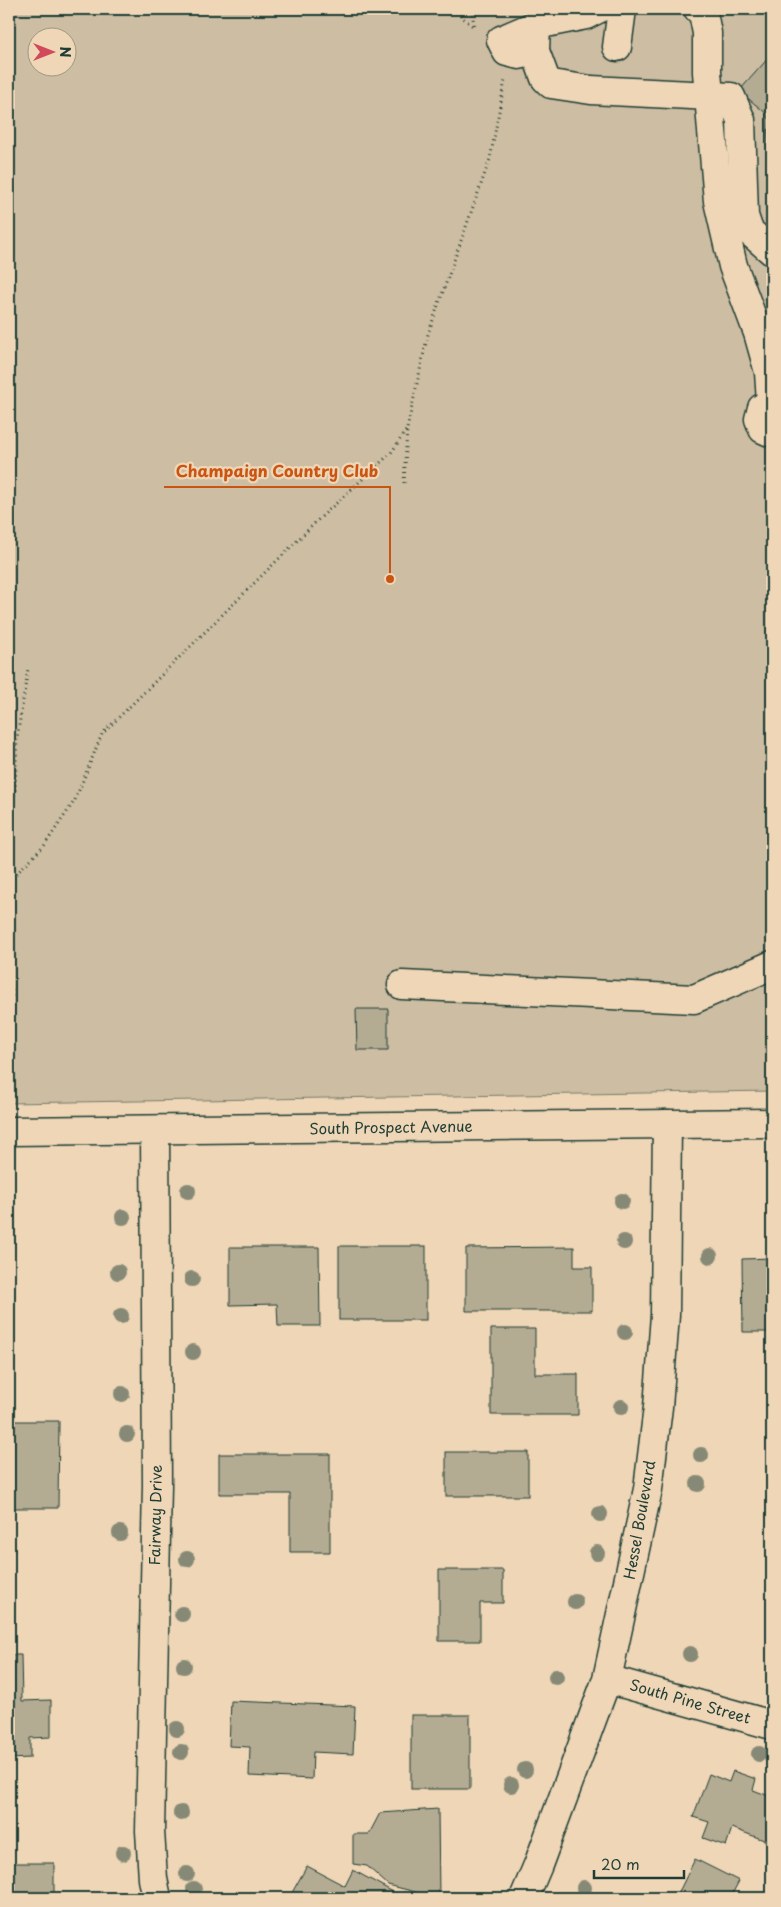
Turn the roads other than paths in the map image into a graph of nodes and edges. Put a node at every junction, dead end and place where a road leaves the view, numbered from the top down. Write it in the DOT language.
graph roads {
  1 [pos="598,9"];
  2 [pos="622,9"];
  3 [pos="698,9"];
  4 [pos="536,38"];
  5 [pos="616,48"];
  6 [pos="507,52"];
  7 [pos="710,95"];
  8 [pos="772,251"];
  9 [pos="772,402"];
  10 [pos="772,433"];
  11 [pos="772,965"];
  12 [pos="402,985"];
  13 [pos="772,1123"];
  14 [pos="667,1124"];
  15 [pos="155,1130"];
  16 [pos="9,1132"];
  17 [pos="607,1679"];
  18 [pos="772,1725"];
  19 [pos="157,1898"];
  20 [pos="524,1898"];
  1 -- 4 [label="street"];
  2 -- 5 [label="street"];
  3 -- 7 [label="street"];
  4 -- 6 [label="street"];
  4 -- 7 [label="street"];
  7 -- 8 [label="street"];
  7 -- 9 [label="street"];
  9 -- 10 [label="street"];
  11 -- 12 [label="street"];
  13 -- 14 [label="street, South Prospect Avenue"];
  14 -- 15 [label="street, South Prospect Avenue"];
  14 -- 17 [label="street, Hessel Boulevard"];
  15 -- 16 [label="street, South Prospect Avenue"];
  15 -- 19 [label="street, Fairway Drive"];
  17 -- 18 [label="street, South Pine Street"];
  17 -- 20 [label="street, Hessel Boulevard"];
}
